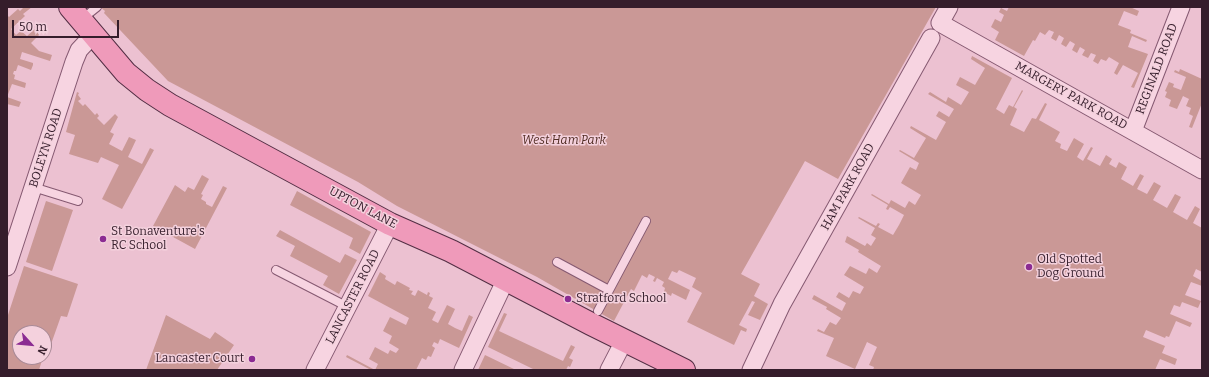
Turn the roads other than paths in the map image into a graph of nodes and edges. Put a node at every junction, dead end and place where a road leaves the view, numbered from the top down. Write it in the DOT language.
graph roads {
  1 [pos="949,7"];
  2 [pos="1181,7"];
  3 [pos="86,17"];
  4 [pos="940,23"];
  5 [pos="931,38"];
  6 [pos="1133,131"];
  7 [pos="1202,170"];
  8 [pos="33,187"];
  9 [pos="78,201"];
  10 [pos="646,221"];
  11 [pos="390,224"];
  12 [pos="556,262"];
  13 [pos="7,267"];
  14 [pos="276,270"];
  15 [pos="506,279"];
  16 [pos="609,290"];
  17 [pos="348,307"];
  18 [pos="598,311"];
  19 [pos="624,340"];
  20 [pos="315,370"];
  21 [pos="463,370"];
  22 [pos="609,370"];
  23 [pos="684,370"];
  24 [pos="751,370"];
  1 -- 4 [label="street, HAM PARK ROAD"];
  2 -- 6 [label="street, REGINALD ROAD"];
  3 -- 8 [label="street, BOLEYN ROAD"];
  3 -- 11 [label="main road, UPTON LANE"];
  4 -- 5 [label="lane, HAM PARK ROAD"];
  4 -- 6 [label="street, MARGERY PARK ROAD"];
  5 -- 24 [label="street, HAM PARK ROAD"];
  6 -- 7 [label="street, MARGERY PARK ROAD"];
  8 -- 9 [label="lane"];
  8 -- 13 [label="street, BOLEYN ROAD"];
  10 -- 16 [label="lane"];
  11 -- 15 [label="main road, UPTON LANE"];
  11 -- 17 [label="street, LANCASTER ROAD"];
  12 -- 16 [label="lane"];
  14 -- 17 [label="lane"];
  15 -- 19 [label="main road, UPTON LANE"];
  15 -- 21 [label="street"];
  16 -- 18 [label="lane"];
  17 -- 20 [label="street, LANCASTER ROAD"];
  19 -- 22 [label="street"];
  19 -- 23 [label="main road, UPTON LANE"];
}
